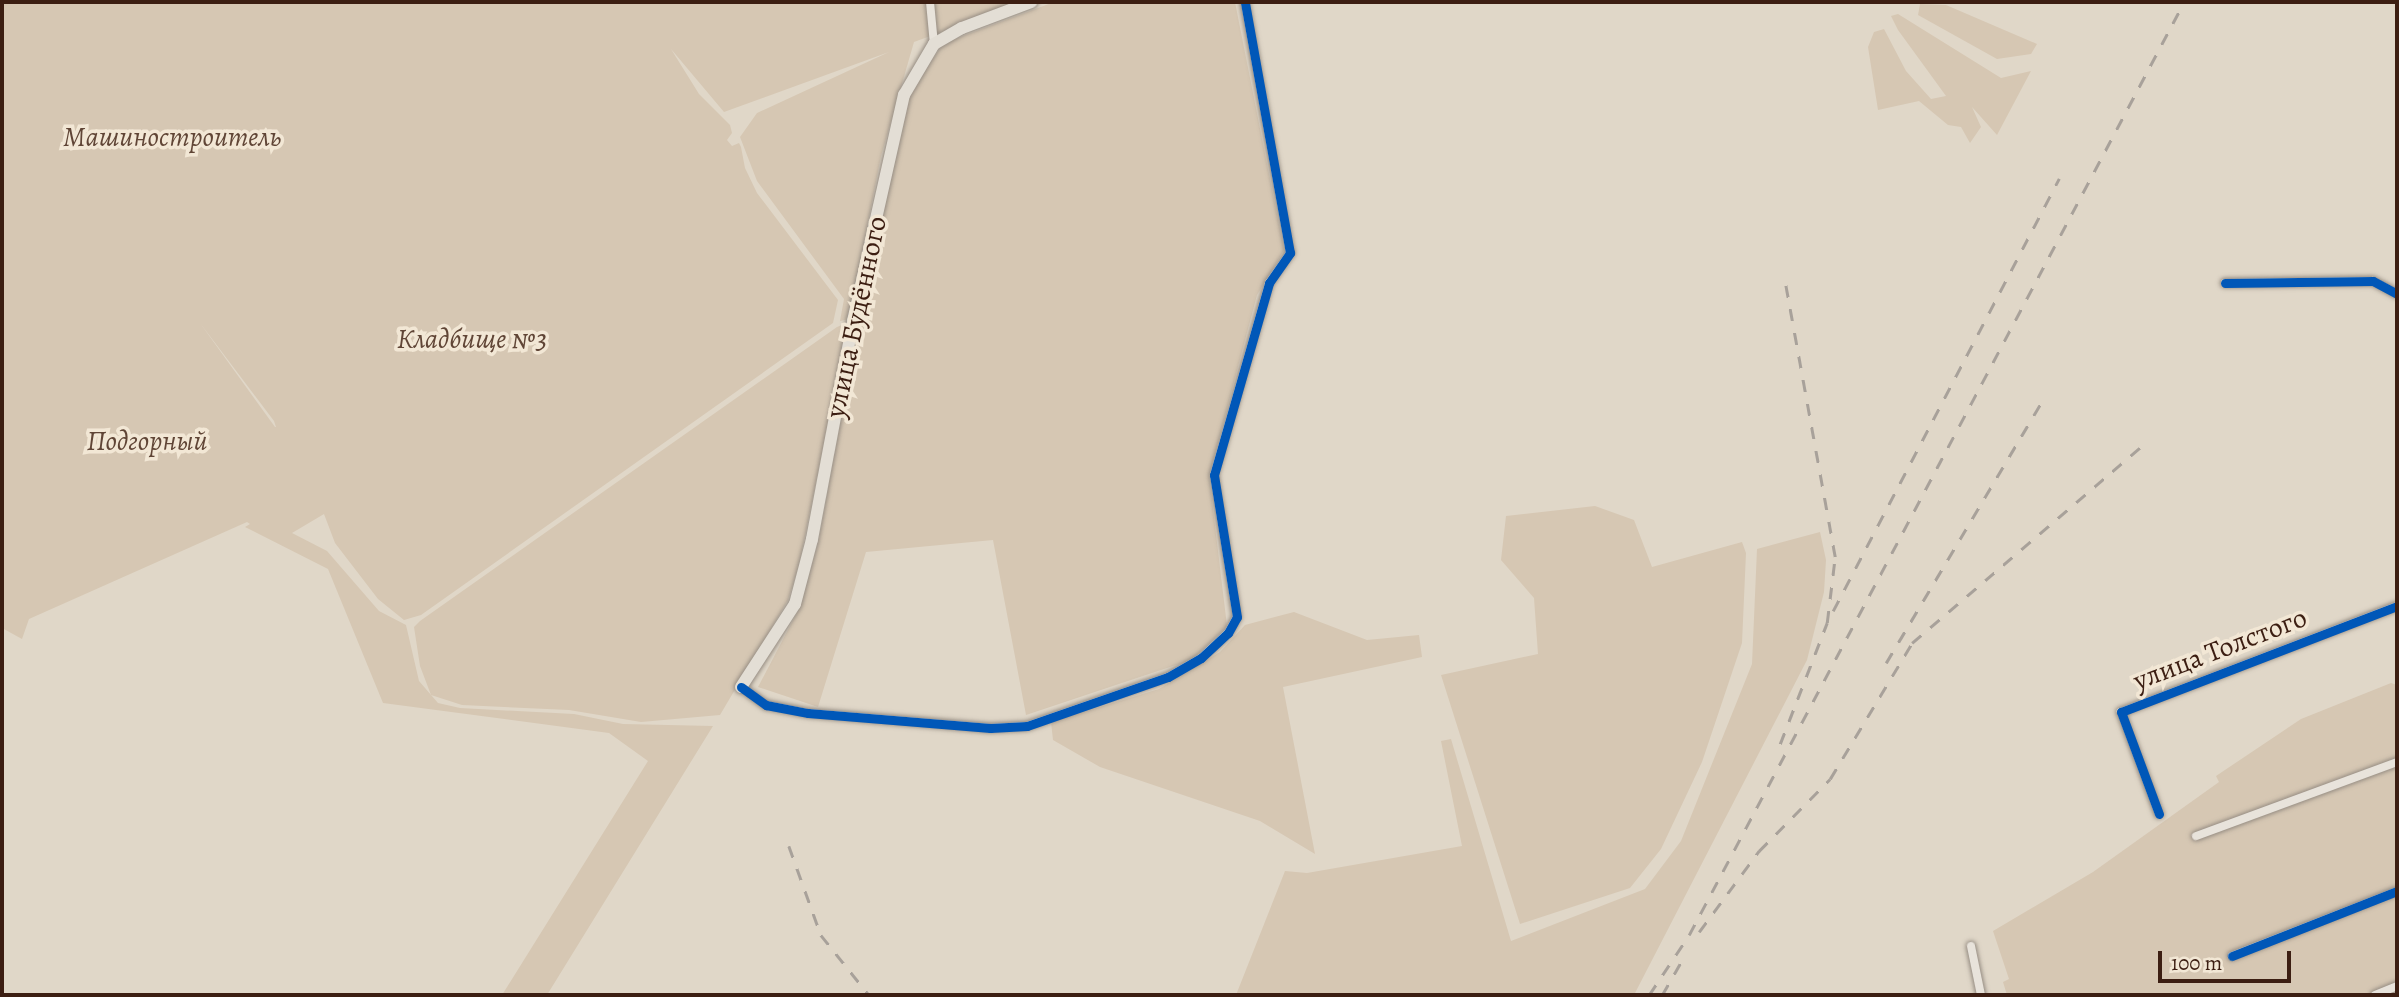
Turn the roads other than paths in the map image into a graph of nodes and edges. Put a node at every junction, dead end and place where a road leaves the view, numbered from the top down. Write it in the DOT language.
graph roads {
  1 [pos="930,2"];
  2 [pos="1031,2"];
  3 [pos="1245,2"];
  4 [pos="934,44"];
  5 [pos="2225,284"];
  6 [pos="2397,294"];
  7 [pos="2397,606"];
  8 [pos="741,687"];
  9 [pos="2397,762"];
  10 [pos="2159,814"];
  11 [pos="2196,836"];
  12 [pos="2397,891"];
  13 [pos="1971,946"];
  14 [pos="2232,957"];
  15 [pos="2397,986"];
  16 [pos="1981,995"];
  17 [pos="2375,995"];
  1 -- 4 [label="street"];
  2 -- 4 [label="main road, улица Будённого"];
  3 -- 8 [label="street"];
  4 -- 8 [label="main road, улица Будённого"];
  5 -- 6 [label="street"];
  7 -- 10 [label="street, улица Толстого"];
  9 -- 11 [label="street"];
  12 -- 14 [label="street"];
  13 -- 16 [label="street"];
  15 -- 17 [label="street"];
}
